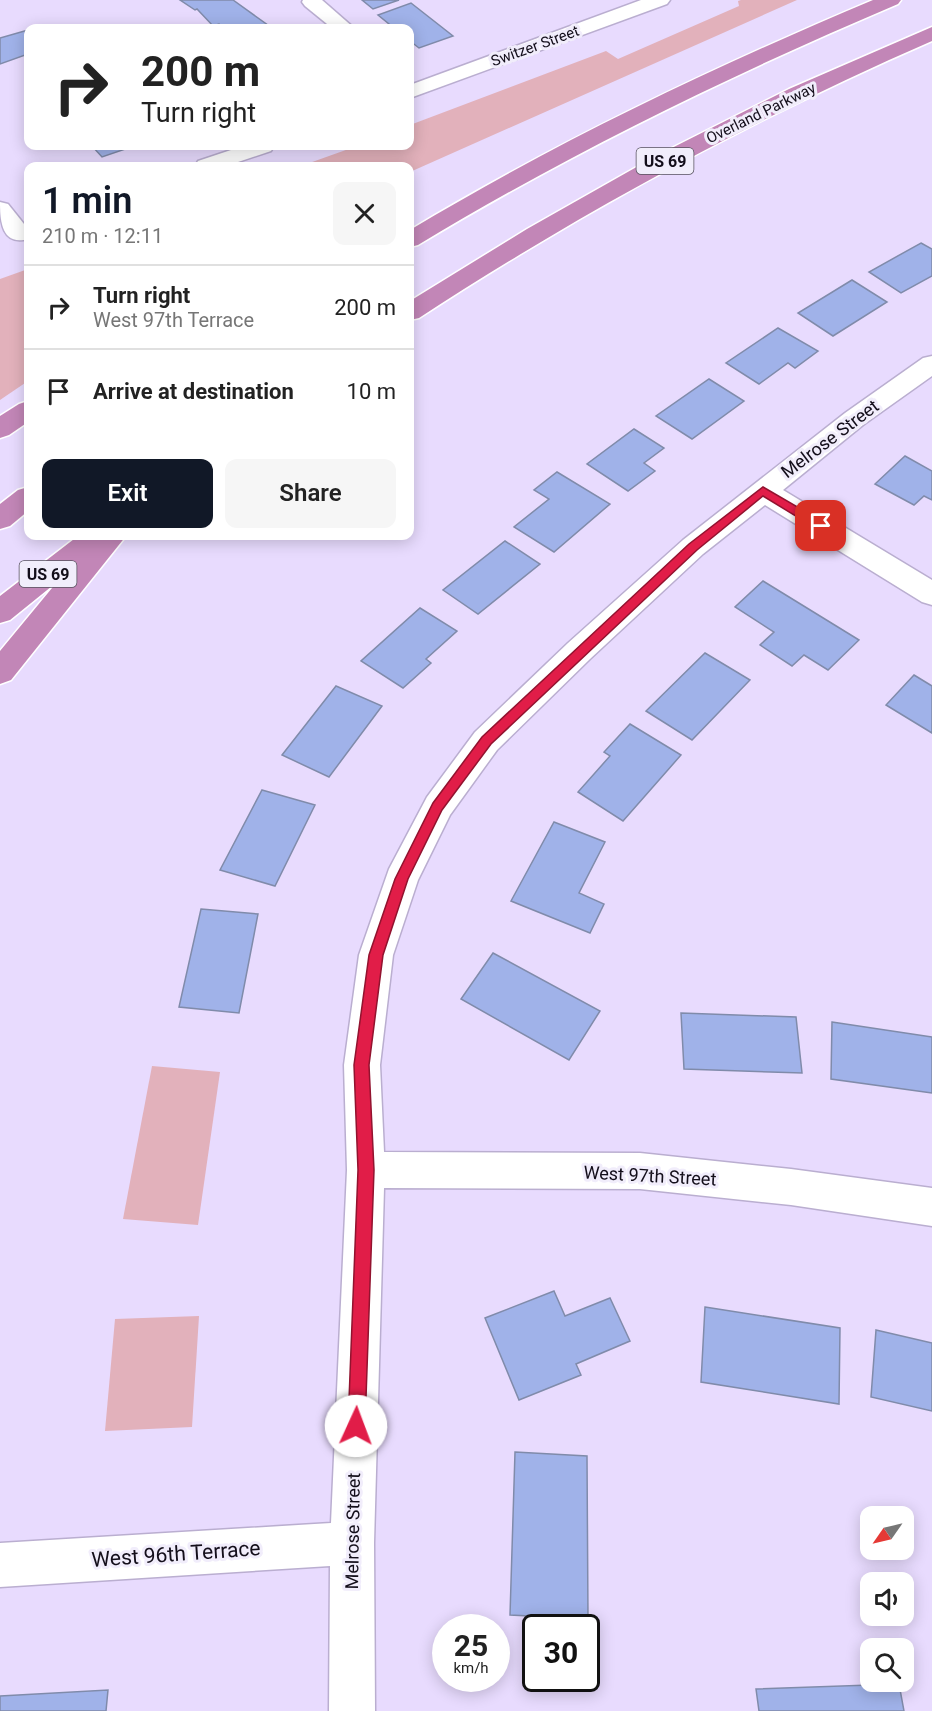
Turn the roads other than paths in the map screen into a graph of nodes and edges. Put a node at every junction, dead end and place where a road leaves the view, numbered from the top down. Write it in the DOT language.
graph roads {
  1 [pos="660,0"];
  2 [pos="891,0"];
  3 [pos="312,2"];
  4 [pos="339,24"];
  5 [pos="932,33"];
  6 [pos="414,87"];
  7 [pos="252,150"];
  8 [pos="217,162"];
  9 [pos="515,178"];
  10 [pos="0,209"];
  11 [pos="414,223"];
  12 [pos="16,236"];
  13 [pos="414,238"];
  14 [pos="414,310"];
  15 [pos="932,364"];
  16 [pos="24,413"];
  17 [pos="0,429"];
  18 [pos="763,491"];
  19 [pos="24,501"];
  20 [pos="0,519"];
  21 [pos="92,540"];
  22 [pos="109,540"];
  23 [pos="932,594"];
  24 [pos="0,612"];
  25 [pos="0,672"];
  26 [pos="366,1170"];
  27 [pos="932,1208"];
  28 [pos="352,1543"];
  29 [pos="0,1565"];
  30 [pos="352,1711"];
  1 -- 6 [label="street, Switzer Street"];
  2 -- 9 [label="highway"];
  3 -- 4 [label="street"];
  5 -- 14 [label="highway, Overland Parkway / US 69"];
  7 -- 8 [label="street"];
  9 -- 11 [label="highway"];
  9 -- 13 [label="highway"];
  10 -- 12 [label="street"];
  15 -- 18 [label="street, Melrose Street"];
  16 -- 17 [label="highway"];
  18 -- 23 [label="street"];
  18 -- 26 [label="street, Melrose Street"];
  19 -- 20 [label="highway"];
  21 -- 24 [label="highway, US 69"];
  22 -- 25 [label="highway"];
  26 -- 27 [label="street, West 97th Street"];
  26 -- 28 [label="street, Melrose Street"];
  28 -- 29 [label="street, West 96th Terrace"];
  28 -- 30 [label="street, Melrose Street"];
}
